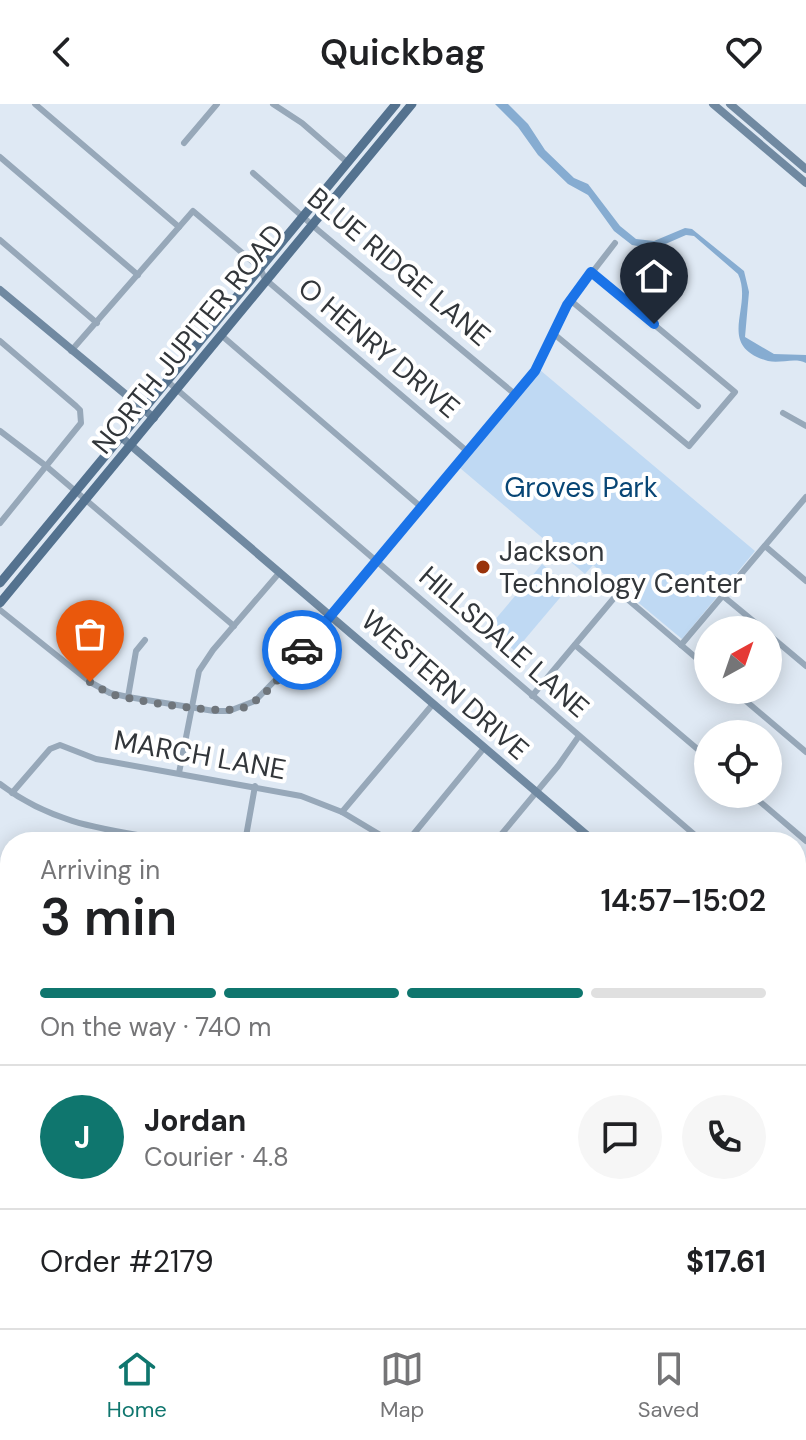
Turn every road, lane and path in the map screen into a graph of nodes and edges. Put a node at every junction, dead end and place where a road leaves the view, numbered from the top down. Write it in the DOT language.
graph roads {
  1 [pos="35,104"];
  2 [pos="217,104"];
  3 [pos="273,104"];
  4 [pos="412,104"];
  5 [pos="713,104"];
  6 [pos="730,104"];
  7 [pos="391,106"];
  8 [pos="401,117"];
  9 [pos="755,125"];
  10 [pos="747,133"];
  11 [pos="184,143"];
  12 [pos="0,157"];
  13 [pos="348,163"];
  14 [pos="803,166"];
  15 [pos="357,171"];
  16 [pos="793,172"];
  17 [pos="253,173"];
  18 [pos="806,183"];
  19 [pos="303,216"];
  20 [pos="311,224"];
  21 [pos="179,227"];
  22 [pos="0,240"];
  23 [pos="615,243"];
  24 [pos="260,268"];
  25 [pos="591,272"];
  26 [pos="138,275"];
  27 [pos="265,279"];
  28 [pos="0,290"];
  29 [pos="570,300"];
  30 [pos="97,323"];
  31 [pos="216,331"];
  32 [pos="554,334"];
  33 [pos="0,341"];
  34 [pos="71,351"];
  35 [pos="167,381"];
  36 [pos="177,390"];
  37 [pos="516,395"];
  38 [pos="698,406"];
  39 [pos="142,410"];
  40 [pos="783,413"];
  41 [pos="154,418"];
  42 [pos="806,426"];
  43 [pos="0,431"];
  44 [pos="121,437"];
  45 [pos="131,445"];
  46 [pos="468,452"];
  47 [pos="46,466"];
  48 [pos="76,491"];
  49 [pos="806,497"];
  50 [pos="85,499"];
  51 [pos="421,507"];
  52 [pos="0,522"];
  53 [pos="765,546"];
  54 [pos="376,561"];
  55 [pos="280,572"];
  56 [pos="806,581"];
  57 [pos="0,583"];
  58 [pos="723,596"];
  59 [pos="0,603"];
  60 [pos="0,610"];
  61 [pos="331,616"];
  62 [pos="747,616"];
  63 [pos="234,626"];
  64 [pos="145,640"];
  65 [pos="575,645"];
  66 [pos="681,645"];
  67 [pos="782,646"];
  68 [pos="694,656"];
  69 [pos="806,666"];
  70 [pos="532,696"];
  71 [pos="128,697"];
  72 [pos="433,704"];
  73 [pos="749,704"];
  74 [pos="191,707"];
  75 [pos="579,736"];
  76 [pos="694,746"];
  77 [pos="484,748"];
  78 [pos="806,752"];
  79 [pos="179,773"];
  80 [pos="0,784"];
  81 [pos="255,786"];
  82 [pos="12,793"];
  83 [pos="536,793"];
  84 [pos="767,808"];
  85 [pos="342,812"];
  86 [pos="117,832"];
  87 [pos="247,832"];
  88 [pos="375,832"];
  89 [pos="415,832"];
  90 [pos="503,832"];
  91 [pos="579,832"];
  92 [pos="691,832"];
  93 [pos="795,832"];
  1 -- 21 [label="street"];
  2 -- 11 [label="street"];
  3 -- 13 [label="street"];
  4 -- 8 [label="main road, NORTH JUPITER ROAD"];
  5 -- 10 [label="street"];
  6 -- 9 [label="street"];
  7 -- 8 [label="street"];
  7 -- 13 [label="main road, NORTH JUPITER ROAD"];
  8 -- 15 [label="main road, NORTH JUPITER ROAD"];
  9 -- 10 [label="street"];
  9 -- 14 [label="street"];
  10 -- 16 [label="street"];
  12 -- 26 [label="street"];
  13 -- 15 [label="street"];
  13 -- 19 [label="main road, NORTH JUPITER ROAD"];
  14 -- 16 [label="street"];
  15 -- 20 [label="main road, NORTH JUPITER ROAD"];
  16 -- 18 [label="street"];
  17 -- 19 [label="street, BLUE RIDGE LANE"];
  19 -- 20 [label="street, BLUE RIDGE LANE"];
  19 -- 24 [label="main road, NORTH JUPITER ROAD"];
  20 -- 27 [label="main road, NORTH JUPITER ROAD"];
  20 -- 37 [label="street, BLUE RIDGE LANE"];
  21 -- 24 [label="street, O HENRY DRIVE"];
  21 -- 26 [label="street"];
  22 -- 30 [label="street"];
  23 -- 25 [label="street"];
  24 -- 27 [label="street, O HENRY DRIVE"];
  24 -- 31 [label="main road, NORTH JUPITER ROAD"];
  25 -- 29 [label="street"];
  25 -- 32 [label="street"];
  26 -- 30 [label="street"];
  27 -- 31 [label="main road, NORTH JUPITER ROAD"];
  27 -- 46 [label="street, O HENRY DRIVE"];
  28 -- 34 [label="street"];
  29 -- 32 [label="street"];
  29 -- 38 [label="street"];
  30 -- 34 [label="street"];
  31 -- 35 [label="main road, NORTH JUPITER ROAD"];
  31 -- 36 [label="main road, NORTH JUPITER ROAD"];
  31 -- 51 [label="street"];
  32 -- 37 [label="street"];
  33 -- 47 [label="street"];
  34 -- 39 [label="street"];
  35 -- 36 [label="street, HILLSDALE LANE"];
  35 -- 39 [label="main road, NORTH JUPITER ROAD"];
  36 -- 41 [label="main road, NORTH JUPITER ROAD"];
  36 -- 54 [label="street, HILLSDALE LANE"];
  37 -- 46 [label="street"];
  39 -- 41 [label="street"];
  39 -- 44 [label="main road, NORTH JUPITER ROAD"];
  40 -- 42 [label="street"];
  41 -- 45 [label="main road, NORTH JUPITER ROAD"];
  43 -- 47 [label="street"];
  44 -- 45 [label="street, WESTERN DRIVE"];
  44 -- 48 [label="main road, NORTH JUPITER ROAD"];
  45 -- 50 [label="main road, NORTH JUPITER ROAD"];
  45 -- 55 [label="street, WESTERN DRIVE"];
  46 -- 51 [label="street"];
  47 -- 48 [label="street"];
  47 -- 52 [label="street"];
  48 -- 50 [label="street"];
  48 -- 57 [label="main road, NORTH JUPITER ROAD"];
  49 -- 53 [label="street"];
  50 -- 59 [label="main road, NORTH JUPITER ROAD"];
  50 -- 63 [label="street"];
  51 -- 54 [label="street"];
  53 -- 56 [label="street"];
  53 -- 58 [label="street"];
  54 -- 61 [label="street"];
  54 -- 70 [label="street, HILLSDALE LANE"];
  55 -- 61 [label="street, WESTERN DRIVE"];
  55 -- 63 [label="street"];
  58 -- 62 [label="street"];
  58 -- 66 [label="street"];
  60 -- 71 [label="street"];
  61 -- 72 [label="street, WESTERN DRIVE"];
  61 -- 74 [label="street"];
  63 -- 74 [label="street"];
  64 -- 71 [label="street"];
  65 -- 66 [label="street"];
  65 -- 70 [label="street"];
  65 -- 76 [label="street"];
  66 -- 68 [label="street"];
  67 -- 69 [label="street"];
  70 -- 75 [label="street, HILLSDALE LANE"];
  71 -- 74 [label="street"];
  72 -- 77 [label="street, WESTERN DRIVE"];
  72 -- 85 [label="street"];
  73 -- 78 [label="street"];
  74 -- 79 [label="street"];
  75 -- 83 [label="street"];
  75 -- 92 [label="street, HILLSDALE LANE"];
  77 -- 83 [label="street, WESTERN DRIVE"];
  77 -- 89 [label="street"];
  79 -- 81 [label="street, MARCH LANE"];
  79 -- 82 [label="street, MARCH LANE"];
  80 -- 82 [label="street"];
  81 -- 85 [label="street, MARCH LANE"];
  81 -- 87 [label="street"];
  82 -- 86 [label="street"];
  83 -- 90 [label="street"];
  83 -- 91 [label="street, WESTERN DRIVE"];
  84 -- 93 [label="street"];
  85 -- 88 [label="street, MARCH LANE"];
}
